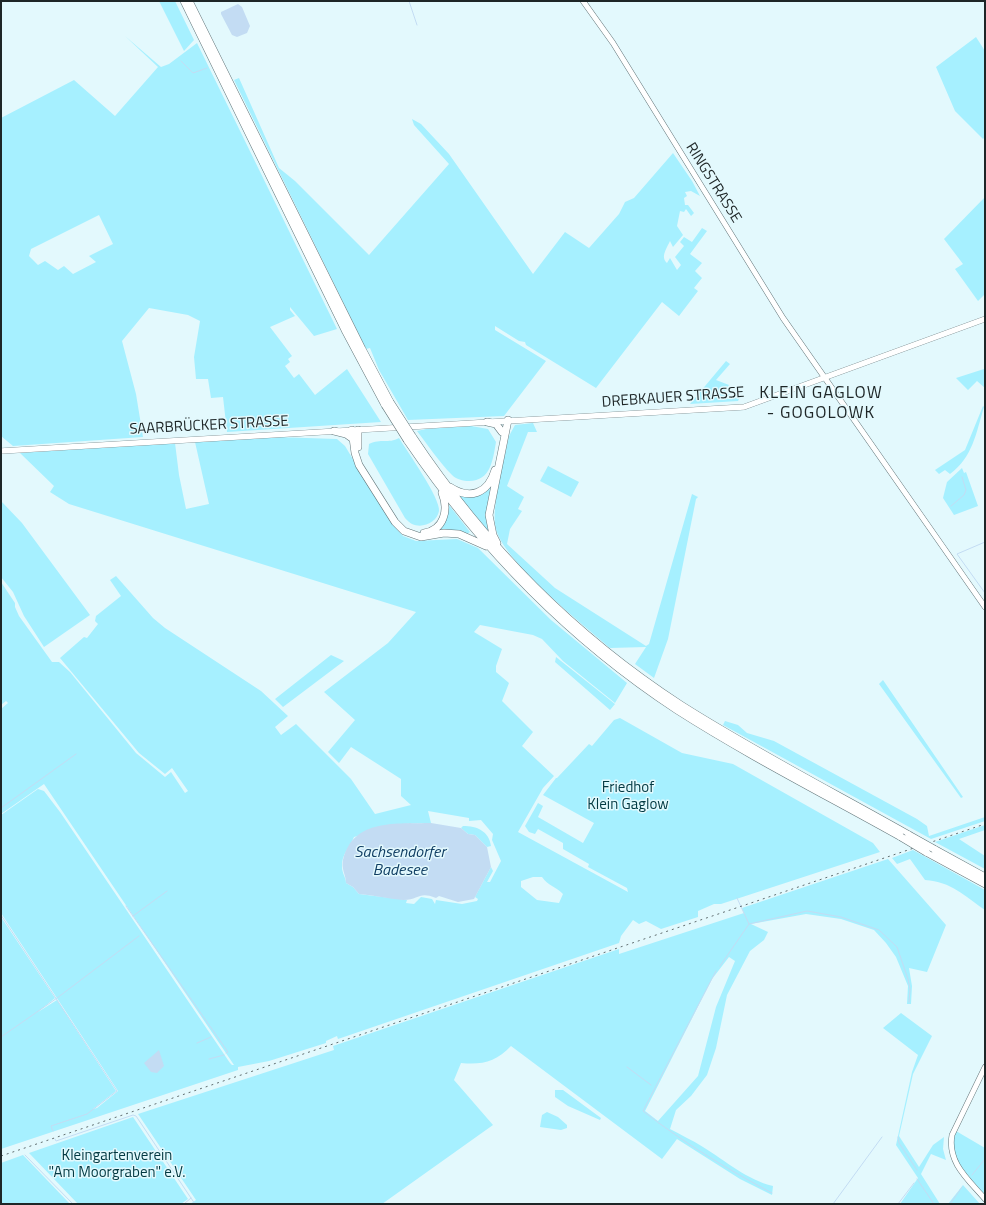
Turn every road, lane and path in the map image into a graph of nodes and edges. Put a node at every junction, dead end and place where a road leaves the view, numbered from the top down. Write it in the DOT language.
graph roads {
  1 [pos="184,1"];
  2 [pos="190,1"];
  3 [pos="583,1"];
  4 [pos="984,320"];
  5 [pos="825,377"];
  6 [pos="388,403"];
  7 [pos="506,421"];
  8 [pos="487,422"];
  9 [pos="398,426"];
  10 [pos="355,430"];
  11 [pos="334,431"];
  12 [pos="502,432"];
  13 [pos="409,438"];
  14 [pos="353,439"];
  15 [pos="1,447"];
  16 [pos="21,448"];
  17 [pos="1,451"];
  18 [pos="437,482"];
  19 [pos="445,484"];
  20 [pos="491,550"];
  21 [pos="503,554"];
  22 [pos="985,607"];
  23 [pos="985,877"];
  24 [pos="985,884"];
  25 [pos="985,1067"];
  26 [pos="985,1199"];
  1 -- 6 [label="highway"];
  2 -- 6 [label="highway"];
  3 -- 5 [label="main road, RINGSTRASSE"];
  4 -- 5 [label="main road, DREBKAUER STRASSE"];
  5 -- 7 [label="main road, DREBKAUER STRASSE"];
  5 -- 22 [label="main road, RINGSTRASSE"];
  6 -- 13 [label="highway, bridge"];
  7 -- 8 [label="main road, DREBKAUER STRASSE"];
  7 -- 12 [label="highway"];
  7 -- 21 [label="highway"];
  8 -- 9 [label="main road, DREBKAUER STRASSE"];
  8 -- 12 [label="highway"];
  9 -- 10 [label="main road, SAARBRÜCKER STRASSE"];
  10 -- 11 [label="main road, SAARBRÜCKER STRASSE"];
  10 -- 14 [label="highway"];
  10 -- 18 [label="highway"];
  11 -- 14 [label="highway"];
  11 -- 16 [label="main road, SAARBRÜCKER STRASSE"];
  12 -- 19 [label="highway"];
  13 -- 18 [label="highway"];
  13 -- 19 [label="highway"];
  14 -- 20 [label="highway"];
  15 -- 16 [label="main road, SAARBRÜCKER STRASSE"];
  16 -- 17 [label="main road, SAARBRÜCKER STRASSE"];
  18 -- 20 [label="highway"];
  19 -- 21 [label="highway"];
  20 -- 24 [label="highway, bridge"];
  21 -- 23 [label="highway, bridge"];
  25 -- 26 [label="main road"];
}
